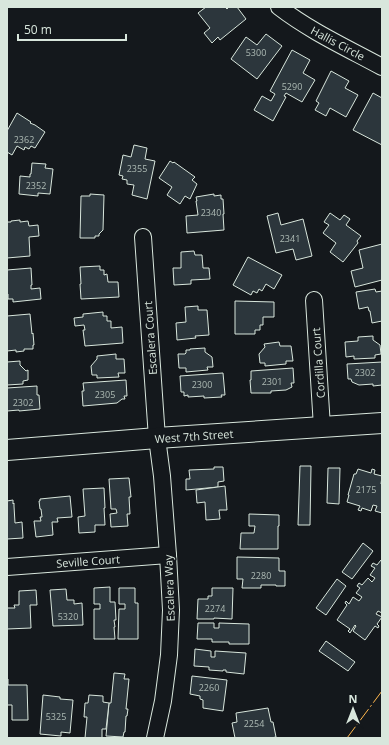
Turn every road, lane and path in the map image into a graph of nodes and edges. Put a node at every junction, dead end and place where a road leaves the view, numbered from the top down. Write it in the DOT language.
graph roads {
  1 [pos="279,7"];
  2 [pos="382,67"];
  3 [pos="143,237"];
  4 [pos="314,300"];
  5 [pos="382,423"];
  6 [pos="322,427"];
  7 [pos="157,438"];
  8 [pos="7,450"];
  9 [pos="168,556"];
  10 [pos="7,567"];
  11 [pos="155,738"];
  1 -- 2 [label="street, Hallis Circle"];
  3 -- 7 [label="street, Escalera Court"];
  4 -- 6 [label="street, Cordilla Court"];
  5 -- 6 [label="main road, West 7th Street"];
  6 -- 7 [label="main road, West 7th Street"];
  7 -- 8 [label="main road, West 7th Street"];
  7 -- 9 [label="street, Escalera Way"];
  9 -- 10 [label="street, Seville Court"];
  9 -- 11 [label="street, Escalera Way"];
}
